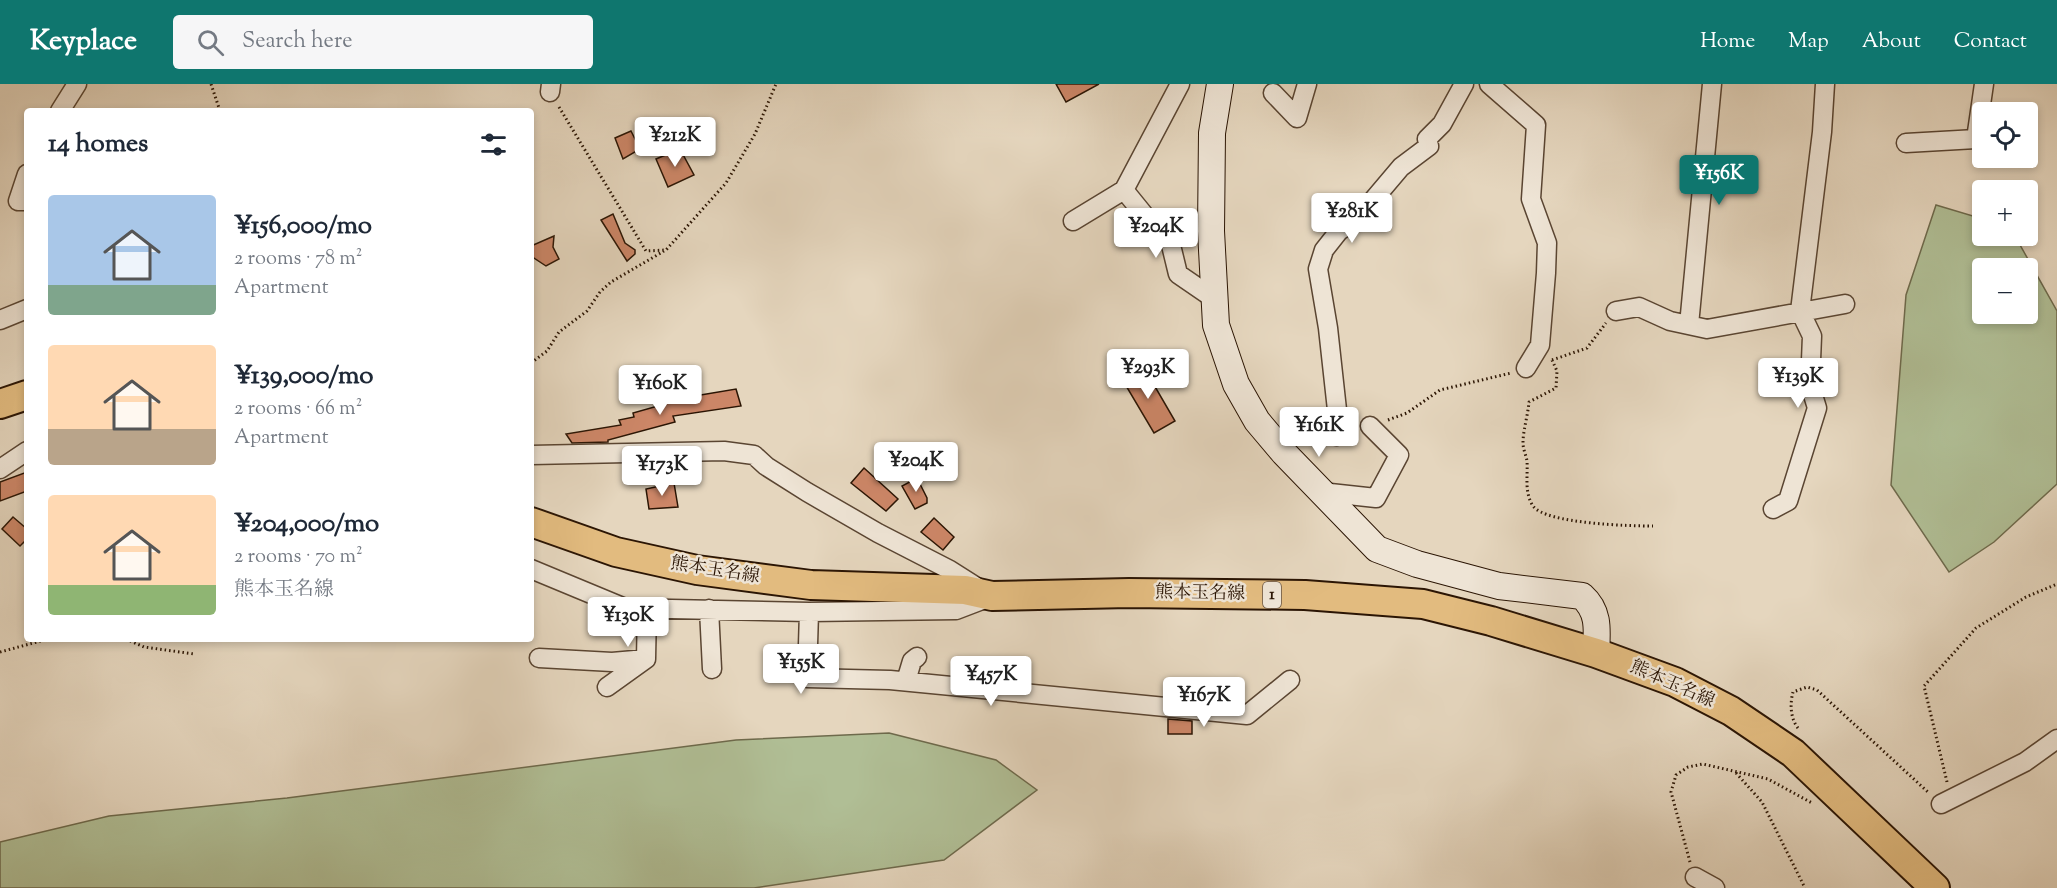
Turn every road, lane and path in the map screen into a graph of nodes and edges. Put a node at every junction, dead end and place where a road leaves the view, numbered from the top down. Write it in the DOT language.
graph roads {
  1 [pos="77,84"];
  2 [pos="211,84"];
  3 [pos="776,84"];
  4 [pos="1180,84"];
  5 [pos="1220,84"];
  6 [pos="1307,84"];
  7 [pos="1464,84"];
  8 [pos="1489,84"];
  9 [pos="1713,84"];
  10 [pos="1825,84"];
  11 [pos="1984,84"];
  12 [pos="550,88"];
  13 [pos="1273,93"];
  14 [pos="62,108"];
  15 [pos="219,108"];
  16 [pos="1906,143"];
  17 [pos="24,183"];
  18 [pos="1124,190"];
  19 [pos="24,201"];
  20 [pos="1073,221"];
  21 [pos="666,250"];
  22 [pos="1214,298"];
  23 [pos="1845,304"];
  24 [pos="24,310"];
  25 [pos="1616,311"];
  26 [pos="1800,311"];
  27 [pos="0,320"];
  28 [pos="1689,325"];
  29 [pos="1552,360"];
  30 [pos="534,361"];
  31 [pos="1526,368"];
  32 [pos="24,396"];
  33 [pos="0,404"];
  34 [pos="1370,426"];
  35 [pos="1337,436"];
  36 [pos="24,453"];
  37 [pos="1284,453"];
  38 [pos="534,455"];
  39 [pos="0,469"];
  40 [pos="1321,492"];
  41 [pos="1773,509"];
  42 [pos="534,523"];
  43 [pos="1653,526"];
  44 [pos="534,570"];
  45 [pos="2057,584"];
  46 [pos="992,596"];
  47 [pos="647,608"];
  48 [pos="709,609"];
  49 [pos="809,612"];
  50 [pos="37,642"];
  51 [pos="133,642"];
  52 [pos="0,652"];
  53 [pos="1596,653"];
  54 [pos="194,654"];
  55 [pos="917,657"];
  56 [pos="539,658"];
  57 [pos="646,659"];
  58 [pos="712,669"];
  59 [pos="1290,680"];
  60 [pos="906,681"];
  61 [pos="607,687"];
  62 [pos="1802,732"];
  63 [pos="2057,740"];
  64 [pos="1734,771"];
  65 [pos="1941,804"];
  66 [pos="1818,807"];
  67 [pos="1695,877"];
  68 [pos="1715,888"];
  69 [pos="1805,888"];
  70 [pos="1935,888"];
  1 -- 14 [label="street"];
  2 -- 15 [label="path"];
  3 -- 21 [label="path"];
  4 -- 18 [label="street"];
  5 -- 22 [label="street"];
  6 -- 13 [label="street"];
  7 -- 35 [label="street"];
  8 -- 31 [label="street"];
  9 -- 28 [label="street"];
  10 -- 26 [label="street"];
  11 -- 16 [label="street"];
  12 -- 21 [label="path"];
  17 -- 19 [label="street"];
  18 -- 20 [label="street"];
  18 -- 22 [label="street"];
  21 -- 30 [label="path"];
  22 -- 37 [label="street"];
  23 -- 26 [label="street"];
  24 -- 27 [label="street"];
  25 -- 28 [label="street"];
  25 -- 29 [label="path"];
  26 -- 28 [label="street"];
  26 -- 41 [label="street"];
  29 -- 31 [label="path"];
  29 -- 43 [label="path"];
  31 -- 34 [label="path"];
  32 -- 33 [label="main road"];
  34 -- 40 [label="street"];
  35 -- 37 [label="path"];
  36 -- 39 [label="street"];
  37 -- 40 [label="street"];
  38 -- 46 [label="street"];
  40 -- 53 [label="street"];
  42 -- 46 [label="main road, 熊本玉名線 / 1"];
  44 -- 47 [label="street"];
  45 -- 65 [label="path"];
  46 -- 49 [label="street"];
  46 -- 53 [label="main road, 熊本玉名線 / 1"];
  47 -- 48 [label="street"];
  47 -- 57 [label="street"];
  48 -- 49 [label="street"];
  48 -- 58 [label="street"];
  49 -- 60 [label="street"];
  50 -- 52 [label="path"];
  51 -- 54 [label="path"];
  53 -- 70 [label="main road, 熊本玉名線 / 1"];
  55 -- 60 [label="street"];
  56 -- 57 [label="street"];
  57 -- 61 [label="street"];
  59 -- 60 [label="street"];
  62 -- 65 [label="path"];
  63 -- 65 [label="street"];
  64 -- 66 [label="path"];
  64 -- 67 [label="path"];
  64 -- 69 [label="path"];
  67 -- 68 [label="street"];
}
